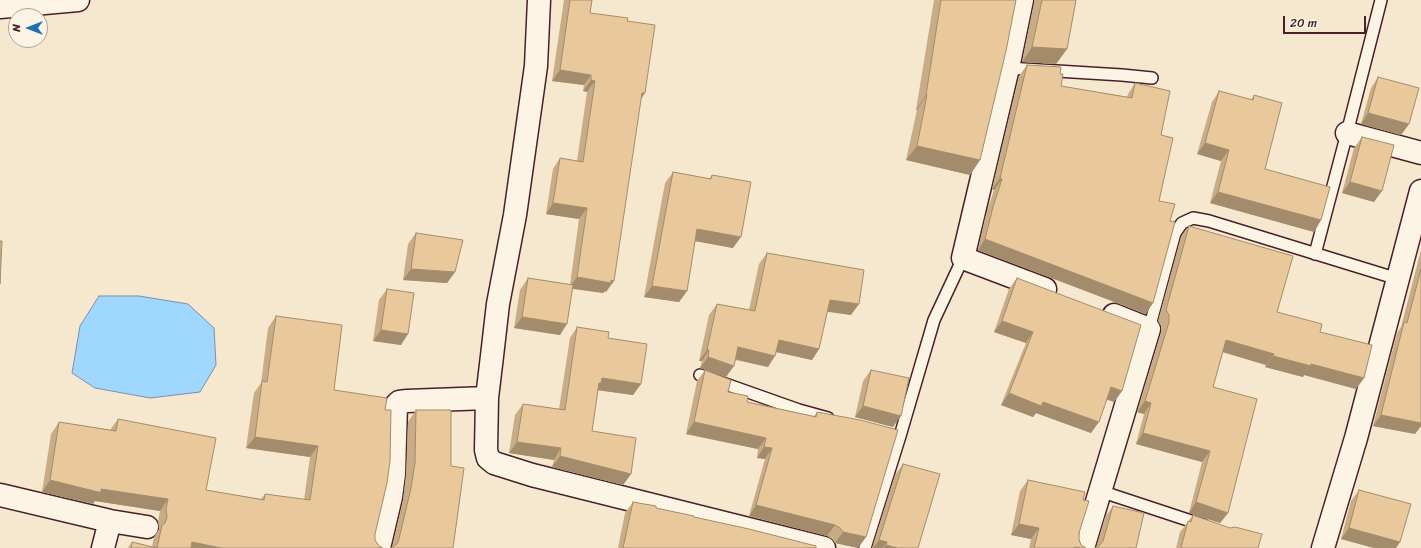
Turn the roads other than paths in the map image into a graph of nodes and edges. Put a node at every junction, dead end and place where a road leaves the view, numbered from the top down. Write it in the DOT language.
graph roads {
  1 [pos="78,0"];
  2 [pos="539,0"];
  3 [pos="1022,0"];
  4 [pos="1381,0"];
  5 [pos="0,7"];
  6 [pos="1008,68"];
  7 [pos="1152,78"];
  8 [pos="1347,133"];
  9 [pos="1421,153"];
  10 [pos="1421,190"];
  11 [pos="1315,254"];
  12 [pos="963,258"];
  13 [pos="1398,279"];
  14 [pos="1060,294"];
  15 [pos="1097,309"];
  16 [pos="1149,329"];
  17 [pos="700,375"];
  18 [pos="487,398"];
  19 [pos="838,420"];
  20 [pos="1100,491"];
  21 [pos="0,495"];
  22 [pos="110,521"];
  23 [pos="147,527"];
  24 [pos="1210,528"];
  25 [pos="104,548"];
  26 [pos="380,548"];
  27 [pos="824,548"];
  28 [pos="865,548"];
  29 [pos="1083,548"];
  30 [pos="1323,548"];
  1 -- 5 [label="main road"];
  2 -- 18 [label="main road"];
  3 -- 6 [label="main road"];
  4 -- 8 [label="lane"];
  6 -- 7 [label="lane"];
  6 -- 12 [label="main road"];
  8 -- 9 [label="main road"];
  8 -- 11 [label="lane"];
  10 -- 13 [label="main road"];
  11 -- 13 [label="lane"];
  11 -- 16 [label="lane"];
  12 -- 14 [label="main road"];
  12 -- 28 [label="lane"];
  13 -- 30 [label="main road"];
  15 -- 16 [label="main road"];
  16 -- 20 [label="main road"];
  17 -- 19 [label="lane"];
  18 -- 26 [label="main road"];
  18 -- 27 [label="main road"];
  20 -- 24 [label="lane"];
  20 -- 29 [label="main road"];
  21 -- 22 [label="main road"];
  22 -- 23 [label="main road"];
  22 -- 25 [label="main road"];
}
